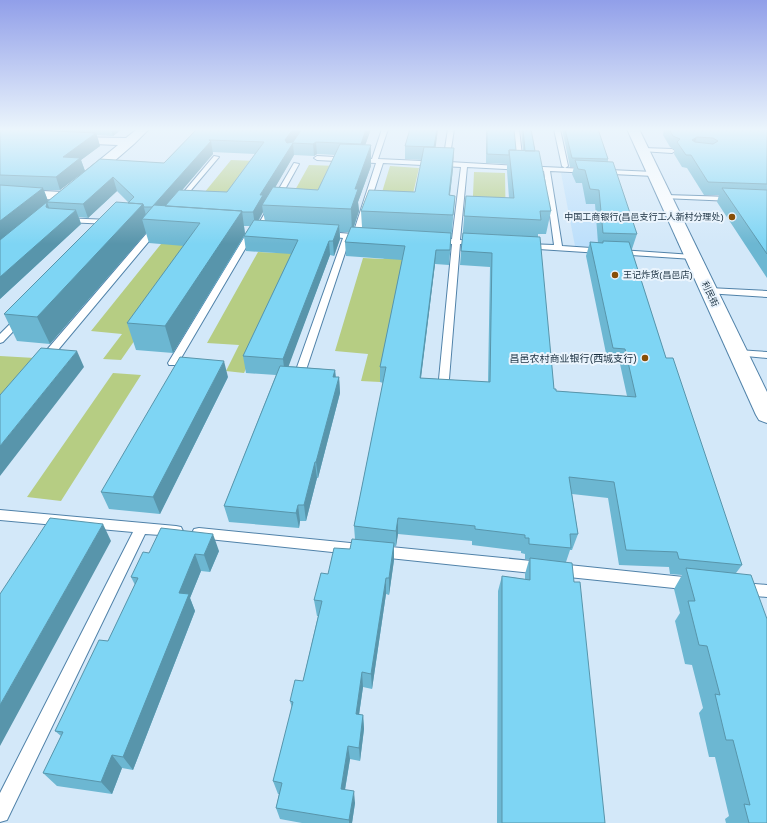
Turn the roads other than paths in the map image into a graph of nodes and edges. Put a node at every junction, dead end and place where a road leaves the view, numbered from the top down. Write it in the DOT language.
graph roads {
  1 [pos="99,167"];
  2 [pos="207,167"];
  3 [pos="294,167"];
  4 [pos="375,167"];
  5 [pos="464,167"];
  6 [pos="513,167"];
  7 [pos="651,167"];
  8 [pos="546,169"];
  9 [pos="654,174"];
  10 [pos="0,193"];
  11 [pos="64,196"];
  12 [pos="665,197"];
  13 [pos="744,200"];
  14 [pos="173,208"];
  15 [pos="52,214"];
  16 [pos="160,224"];
  17 [pos="116,225"];
  18 [pos="317,234"];
  19 [pos="351,236"];
  20 [pos="371,237"];
  21 [pos="425,240"];
  22 [pos="456,242"];
  23 [pos="487,244"];
  24 [pos="519,246"];
  25 [pos="558,248"];
  26 [pos="693,257"];
  27 [pos="709,291"];
  28 [pos="767,294"];
  29 [pos="28,312"];
  30 [pos="0,340"];
  31 [pos="738,353"];
  32 [pos="49,354"];
  33 [pos="767,355"];
  34 [pos="173,363"];
  35 [pos="301,370"];
  36 [pos="444,379"];
  37 [pos="767,415"];
  38 [pos="0,515"];
  39 [pos="142,527"];
  40 [pos="704,585"];
  41 [pos="728,587"];
  42 [pos="767,591"];
  43 [pos="0,813"];
  1 -- 11 [label="street"];
  2 -- 14 [label="lane"];
  3 -- 34 [label="lane"];
  4 -- 19 [label="lane"];
  5 -- 22 [label="lane"];
  6 -- 8 [label="lane"];
  7 -- 9 [label="street, 利民街"];
  8 -- 9 [label="lane"];
  8 -- 25 [label="lane"];
  9 -- 12 [label="street, 利民街"];
  10 -- 11 [label="street"];
  11 -- 15 [label="street"];
  12 -- 13 [label="lane"];
  12 -- 26 [label="street, 利民街"];
  15 -- 17 [label="lane"];
  16 -- 32 [label="lane"];
  18 -- 19 [label="lane"];
  19 -- 20 [label="lane"];
  19 -- 35 [label="lane"];
  21 -- 22 [label="lane"];
  22 -- 23 [label="lane"];
  22 -- 36 [label="lane"];
  24 -- 25 [label="lane"];
  25 -- 26 [label="lane"];
  26 -- 27 [label="street, 利民街"];
  27 -- 28 [label="lane"];
  27 -- 31 [label="street, 利民街"];
  29 -- 30 [label="lane"];
  31 -- 33 [label="lane"];
  31 -- 37 [label="street, 利民街"];
  38 -- 39 [label="lane"];
  39 -- 40 [label="lane"];
  39 -- 43 [label="lane"];
  41 -- 42 [label="lane"];
}
